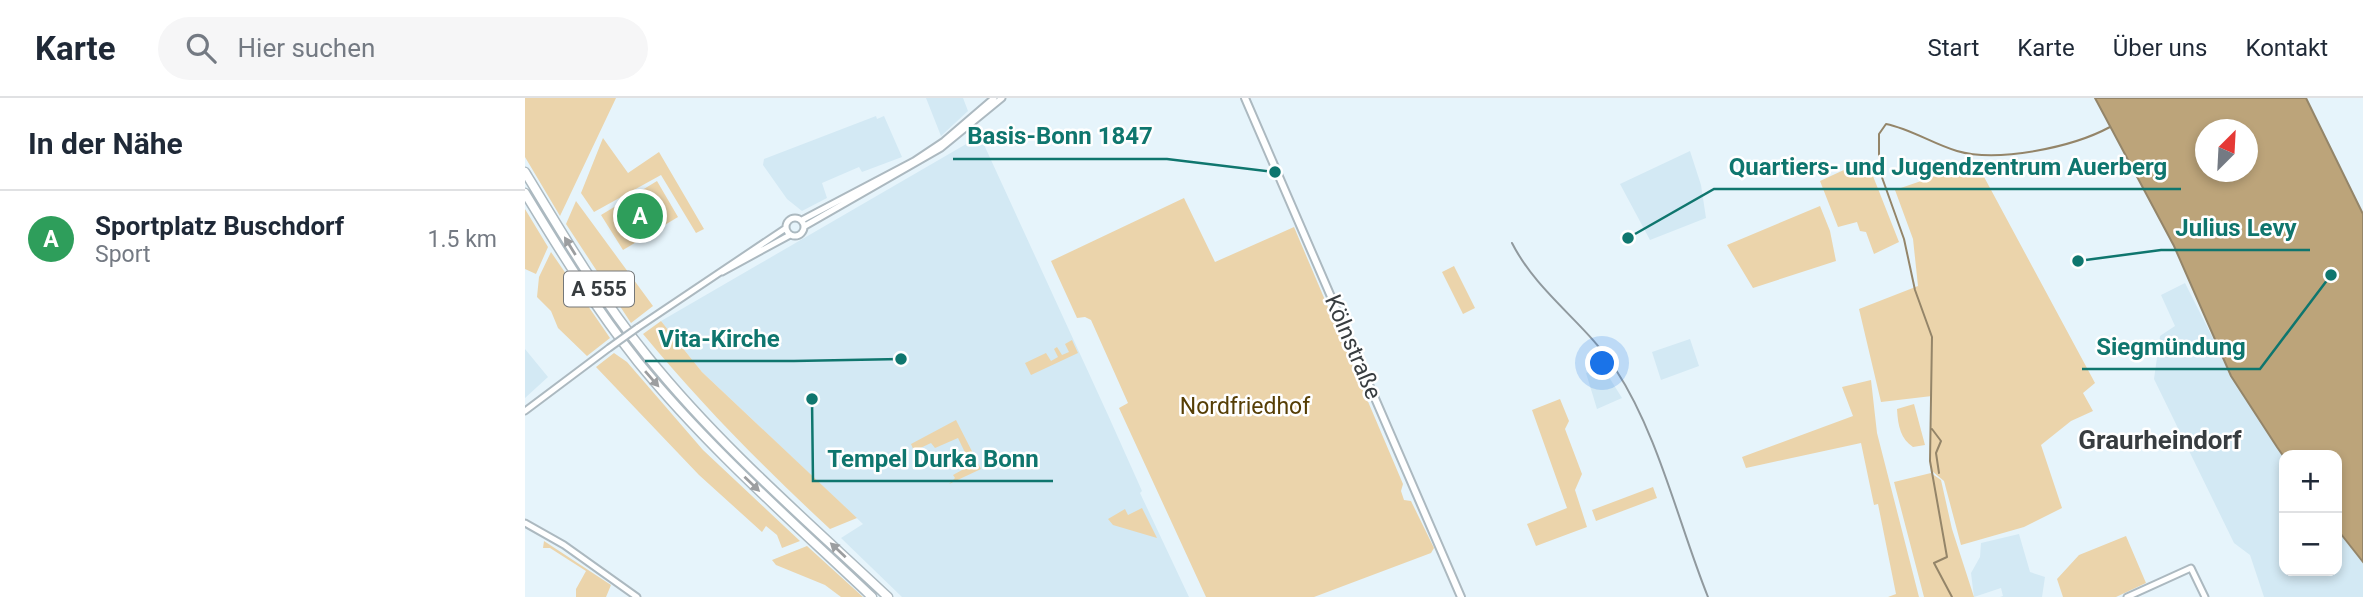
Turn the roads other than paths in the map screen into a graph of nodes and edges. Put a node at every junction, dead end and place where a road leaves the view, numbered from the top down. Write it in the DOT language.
graph roads {
  1 [pos="994,98"];
  2 [pos="1002,98"];
  3 [pos="1245,98"];
  4 [pos="985,109"];
  5 [pos="525,172"];
  6 [pos="525,194"];
  7 [pos="804,223"];
  8 [pos="786,228"];
  9 [pos="790,235"];
  10 [pos="716,275"];
  11 [pos="525,413"];
  12 [pos="525,523"];
  13 [pos="637,597"];
  14 [pos="872,597"];
  15 [pos="888,597"];
  16 [pos="1461,597"];
  17 [pos="2127,597"];
  18 [pos="2205,597"];
  1 -- 4 [label="street"];
  2 -- 4 [label="street"];
  3 -- 16 [label="main road, Kölnstraße"];
  4 -- 7 [label="street"];
  15 -- 5 [label="highway, A 555, one-way"];
  6 -- 14 [label="highway, A 555, one-way"];
  7 -- 8 [label="street"];
  7 -- 9 [label="street"];
  8 -- 9 [label="street"];
  8 -- 10 [label="street"];
  9 -- 10 [label="street"];
  10 -- 11 [label="street, bridge"];
  12 -- 13 [label="street"];
  17 -- 18 [label="street"];
}
